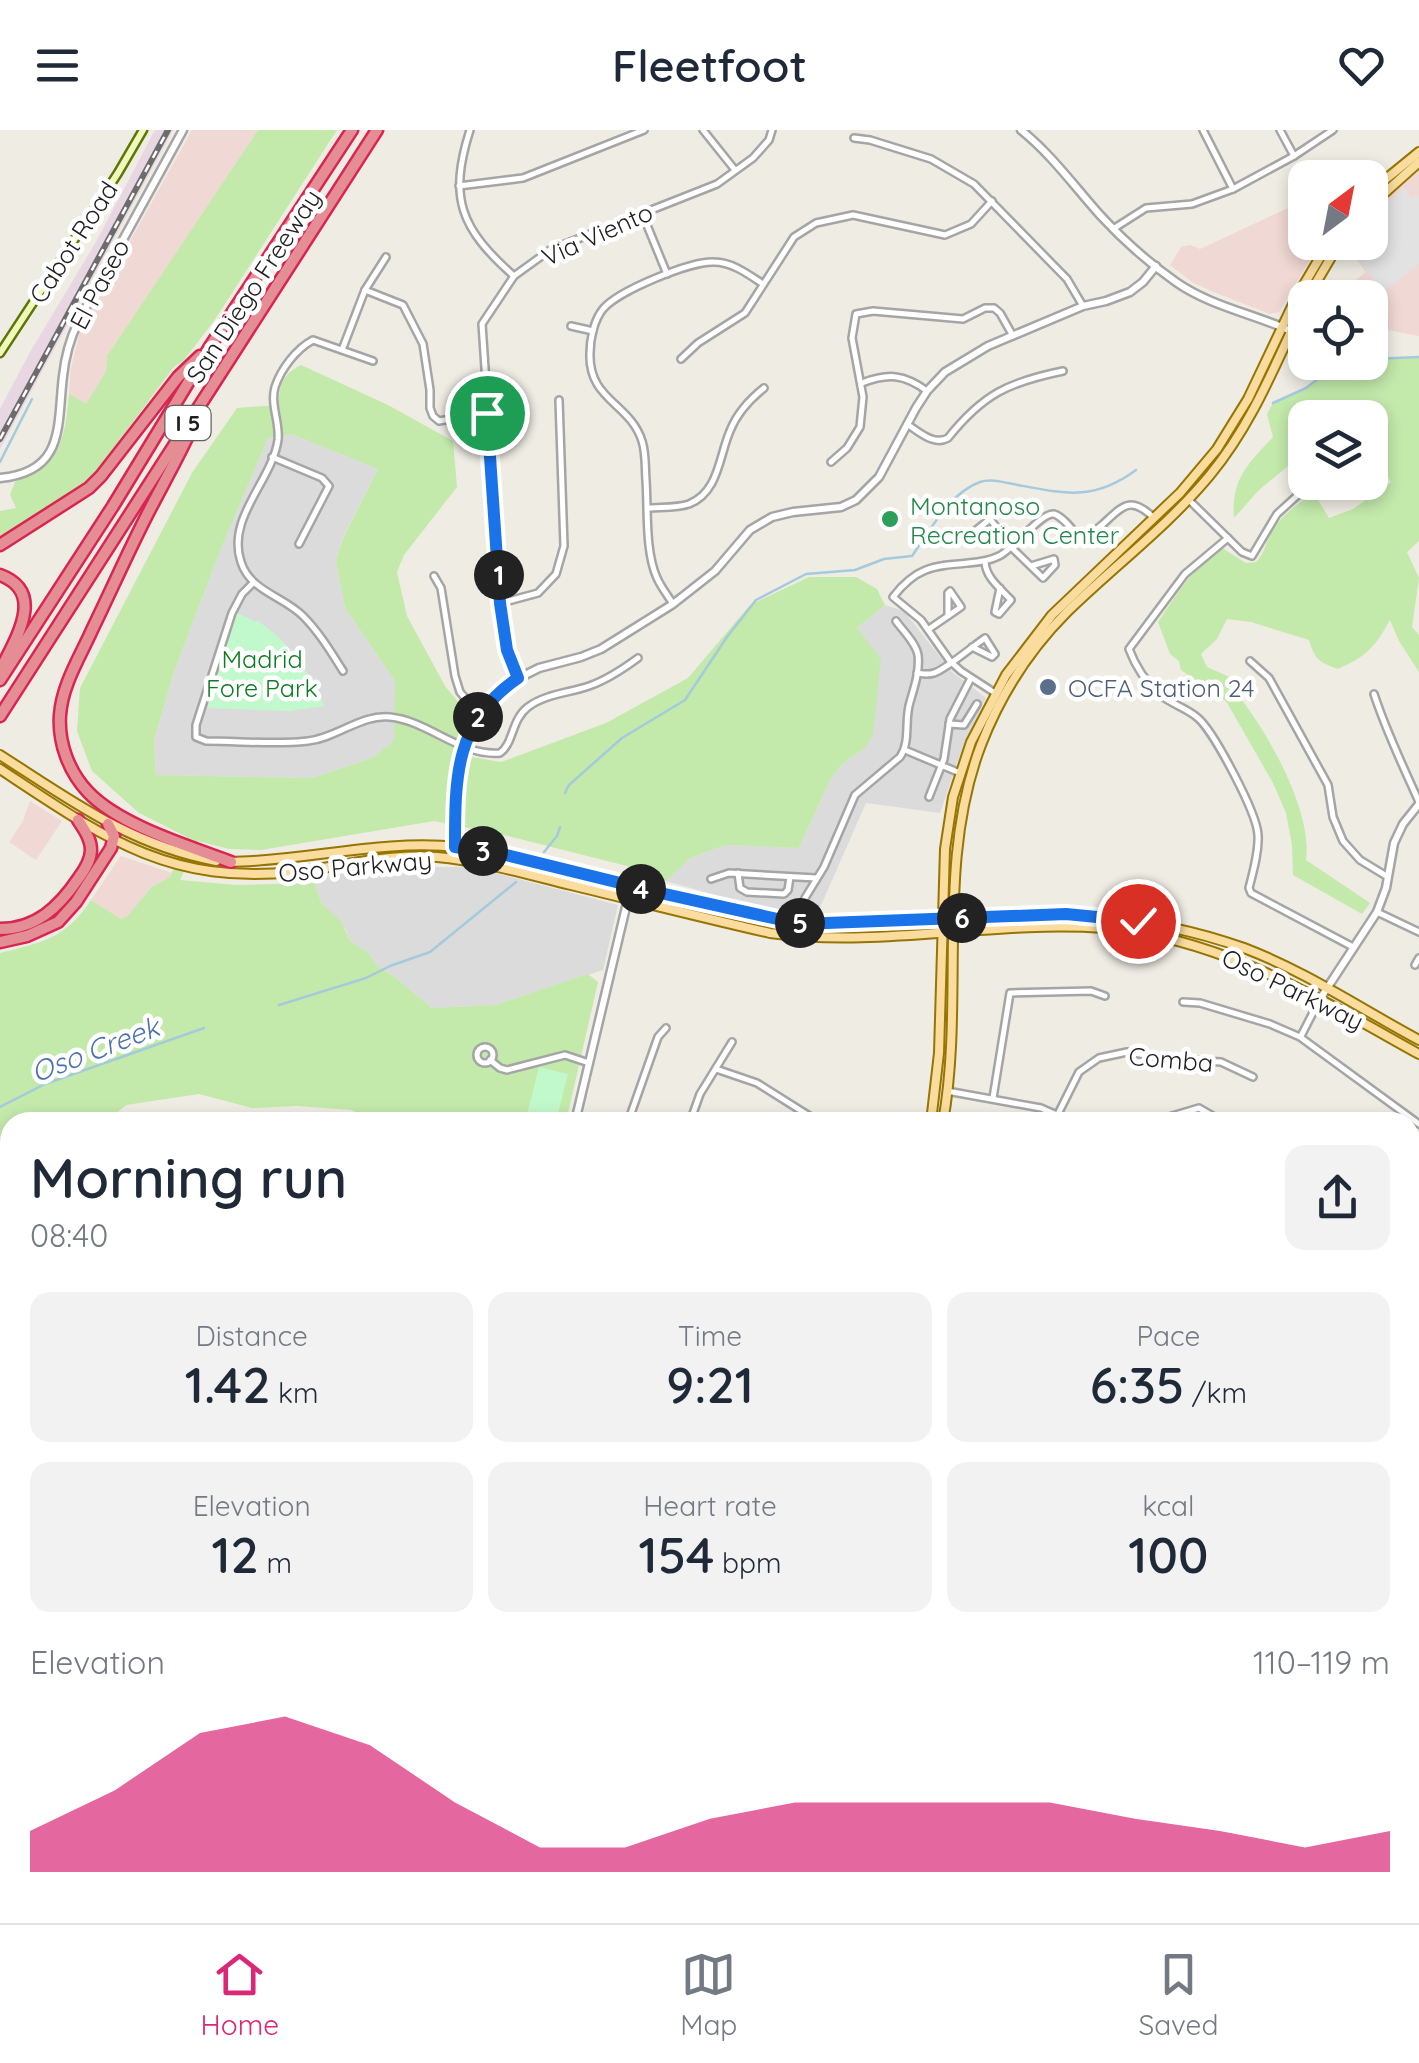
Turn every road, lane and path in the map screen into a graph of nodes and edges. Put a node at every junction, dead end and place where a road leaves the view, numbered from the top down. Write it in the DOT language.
graph roads {
  1 [pos="143,130"];
  2 [pos="183,130"];
  3 [pos="352,130"];
  4 [pos="378,130"];
  5 [pos="470,130"];
  6 [pos="644,130"];
  7 [pos="704,130"];
  8 [pos="772,130"];
  9 [pos="1020,130"];
  10 [pos="1202,130"];
  11 [pos="1280,130"];
  12 [pos="1333,130"];
  13 [pos="854,138"];
  14 [pos="1419,152"];
  15 [pos="1294,156"];
  16 [pos="1419,162"];
  17 [pos="735,170"];
  18 [pos="1388,177"];
  19 [pos="458,186"];
  20 [pos="1234,189"];
  21 [pos="1388,190"];
  22 [pos="992,201"];
  23 [pos="642,213"];
  24 [pos="1113,229"];
  25 [pos="386,257"];
  26 [pos="1318,260"];
  27 [pos="1156,266"];
  28 [pos="667,274"];
  29 [pos="514,276"];
  30 [pos="763,284"];
  31 [pos="366,290"];
  32 [pos="1082,306"];
  33 [pos="572,326"];
  34 [pos="1287,329"];
  35 [pos="593,331"];
  36 [pos="1013,336"];
  37 [pos="211,345"];
  38 [pos="342,350"];
  39 [pos="0,353"];
  40 [pos="681,359"];
  41 [pos="372,362"];
  42 [pos="1063,370"];
  43 [pos="862,383"];
  44 [pos="211,388"];
  45 [pos="764,388"];
  46 [pos="927,391"];
  47 [pos="559,400"];
  48 [pos="487,413"];
  49 [pos="907,424"];
  50 [pos="272,457"];
  51 [pos="831,462"];
  52 [pos="0,478"];
  53 [pos="1188,499"];
  54 [pos="1293,500"];
  55 [pos="648,508"];
  56 [pos="1154,518"];
  57 [pos="1000,532"];
  58 [pos="1228,538"];
  59 [pos="299,544"];
  60 [pos="0,546"];
  61 [pos="1012,548"];
  62 [pos="984,562"];
  63 [pos="1031,566"];
  64 [pos="0,575"];
  65 [pos="434,576"];
  66 [pos="253,583"];
  67 [pos="1000,588"];
  68 [pos="500,603"];
  69 [pos="673,604"];
  70 [pos="948,616"];
  71 [pos="896,622"];
  72 [pos="929,629"];
  73 [pos="972,647"];
  74 [pos="638,658"];
  75 [pos="950,661"];
  76 [pos="1250,661"];
  77 [pos="34,663"];
  78 [pos="0,671"];
  79 [pos="343,671"];
  80 [pos="917,673"];
  81 [pos="518,678"];
  82 [pos="971,678"];
  83 [pos="0,680"];
  84 [pos="996,693"];
  85 [pos="1374,694"];
  86 [pos="977,704"];
  87 [pos="479,714"];
  88 [pos="0,716"];
  89 [pos="949,724"];
  90 [pos="0,728"];
  91 [pos="464,748"];
  92 [pos="906,750"];
  93 [pos="2,756"];
  94 [pos="941,764"];
  95 [pos="0,769"];
  96 [pos="960,773"];
  97 [pos="929,798"];
  98 [pos="1419,803"];
  99 [pos="78,820"];
  100 [pos="108,824"];
  101 [pos="114,841"];
  102 [pos="455,847"];
  103 [pos="176,852"];
  104 [pos="454,859"];
  105 [pos="168,862"];
  106 [pos="231,862"];
  107 [pos="738,873"];
  108 [pos="1388,877"];
  109 [pos="711,878"];
  110 [pos="790,878"];
  111 [pos="816,878"];
  112 [pos="631,886"];
  113 [pos="628,899"];
  114 [pos="1377,912"];
  115 [pos="955,919"];
  116 [pos="943,920"];
  117 [pos="800,924"];
  118 [pos="0,929"];
  119 [pos="943,932"];
  120 [pos="955,932"];
  121 [pos="1419,932"];
  122 [pos="0,942"];
  123 [pos="1353,947"];
  124 [pos="1326,988"];
  125 [pos="1105,996"];
  126 [pos="1320,999"];
  127 [pos="1183,1002"];
  128 [pos="666,1028"];
  129 [pos="1300,1037"];
  130 [pos="1419,1040"];
  131 [pos="732,1042"];
  132 [pos="1419,1054"];
  133 [pos="490,1060"];
  134 [pos="589,1062"];
  135 [pos="716,1069"];
  136 [pos="1252,1077"];
  137 [pos="947,1091"];
  138 [pos="994,1098"];
  139 [pos="577,1112"];
  140 [pos="632,1112"];
  141 [pos="694,1112"];
  142 [pos="803,1112"];
  143 [pos="932,1112"];
  144 [pos="944,1112"];
  145 [pos="1053,1112"];
  146 [pos="1059,1112"];
  147 [pos="1403,1112"];
  1 -- 39 [label="main road, Cabot Road"];
  2 -- 52 [label="street, El Paseo"];
  3 -- 37 [label="highway, San Diego Freeway / I 5"];
  4 -- 44 [label="highway, San Diego Freeway / I 5"];
  5 -- 19 [label="street"];
  6 -- 19 [label="street"];
  7 -- 17 [label="street"];
  8 -- 17 [label="street, Via Viento"];
  9 -- 24 [label="street"];
  10 -- 20 [label="street"];
  11 -- 15 [label="street"];
  12 -- 15 [label="street"];
  13 -- 22 [label="street"];
  14 -- 18 [label="main road"];
  15 -- 20 [label="street"];
  16 -- 21 [label="main road"];
  17 -- 23 [label="street, Via Viento"];
  19 -- 29 [label="street"];
  20 -- 24 [label="street"];
  22 -- 30 [label="street"];
  22 -- 32 [label="street"];
  23 -- 28 [label="street"];
  23 -- 29 [label="street, Via Viento"];
  24 -- 27 [label="street"];
  25 -- 31 [label="street"];
  26 -- 34 [label="main road"];
  27 -- 32 [label="street"];
  27 -- 34 [label="street"];
  28 -- 30 [label="street"];
  28 -- 35 [label="street"];
  29 -- 48 [label="street, Via Viento"];
  30 -- 40 [label="street"];
  31 -- 38 [label="street"];
  31 -- 48 [label="street"];
  32 -- 36 [label="street"];
  33 -- 35 [label="street"];
  34 -- 53 [label="main road"];
  34 -- 56 [label="main road"];
  35 -- 55 [label="street"];
  36 -- 43 [label="street"];
  36 -- 46 [label="street"];
  37 -- 60 [label="highway"];
  37 -- 83 [label="highway, San Diego Freeway / I 5"];
  38 -- 41 [label="street"];
  38 -- 50 [label="street"];
  42 -- 49 [label="street"];
  43 -- 46 [label="street"];
  43 -- 51 [label="street"];
  44 -- 77 [label="highway, San Diego Freeway / I 5"];
  44 -- 106 [label="highway"];
  45 -- 55 [label="street"];
  46 -- 49 [label="street"];
  47 -- 68 [label="street"];
  48 -- 68 [label="street, Via Viento"];
  49 -- 69 [label="street"];
  50 -- 59 [label="street"];
  50 -- 66 [label="street"];
  53 -- 58 [label="street"];
  53 -- 115 [label="main road"];
  54 -- 58 [label="street"];
  55 -- 69 [label="street"];
  56 -- 61 [label="street"];
  56 -- 84 [label="main road"];
  57 -- 57 [label="street"];
  57 -- 61 [label="street"];
  58 -- 123 [label="street"];
  61 -- 62 [label="street"];
  61 -- 63 [label="street"];
  62 -- 67 [label="street"];
  62 -- 72 [label="street"];
  63 -- 63 [label="street"];
  64 -- 78 [label="highway"];
  65 -- 87 [label="street"];
  66 -- 79 [label="street"];
  66 -- 91 [label="street"];
  67 -- 67 [label="street"];
  68 -- 81 [label="street, Via Viento"];
  69 -- 81 [label="street"];
  70 -- 72 [label="street"];
  71 -- 80 [label="street"];
  72 -- 75 [label="street"];
  73 -- 75 [label="street"];
  74 -- 91 [label="street"];
  75 -- 80 [label="street"];
  75 -- 82 [label="street"];
  76 -- 108 [label="street"];
  77 -- 88 [label="highway, San Diego Freeway / I 5"];
  77 -- 90 [label="highway"];
  80 -- 92 [label="street"];
  81 -- 87 [label="street"];
  82 -- 84 [label="street"];
  82 -- 89 [label="street"];
  84 -- 96 [label="main road"];
  85 -- 98 [label="street"];
  86 -- 89 [label="street"];
  87 -- 91 [label="street"];
  89 -- 94 [label="street"];
  91 -- 102 [label="street"];
  92 -- 94 [label="street"];
  92 -- 111 [label="street"];
  93 -- 100 [label="main road, Oso Parkway"];
  94 -- 96 [label="street"];
  94 -- 97 [label="street"];
  95 -- 99 [label="main road, Oso Parkway"];
  96 -- 116 [label="main road"];
  98 -- 108 [label="street"];
  99 -- 101 [label="main road, Oso Parkway"];
  99 -- 118 [label="highway"];
  100 -- 101 [label="highway"];
  100 -- 103 [label="main road, Oso Parkway"];
  101 -- 105 [label="main road, Oso Parkway"];
  101 -- 122 [label="highway"];
  102 -- 104 [label="street"];
  102 -- 106 [label="main road, Oso Parkway"];
  102 -- 112 [label="main road, Oso Parkway"];
  103 -- 105 [label="main road"];
  103 -- 106 [label="main road, Oso Parkway"];
  104 -- 105 [label="main road, Oso Parkway"];
  104 -- 113 [label="main road, Oso Parkway"];
  107 -- 109 [label="street"];
  107 -- 110 [label="street"];
  107 -- 110 [label="street"];
  108 -- 114 [label="street"];
  110 -- 111 [label="street"];
  111 -- 117 [label="street"];
  112 -- 113 [label="street"];
  112 -- 117 [label="main road, Oso Parkway"];
  113 -- 119 [label="main road, Oso Parkway"];
  113 -- 134 [label="street"];
  114 -- 121 [label="street"];
  114 -- 123 [label="street"];
  115 -- 116 [label="main road, Oso Parkway"];
  115 -- 120 [label="main road"];
  115 -- 124 [label="main road, Oso Parkway"];
  116 -- 117 [label="main road, Oso Parkway"];
  116 -- 119 [label="main road"];
  119 -- 120 [label="main road, Oso Parkway"];
  119 -- 143 [label="main road"];
  120 -- 126 [label="main road, Oso Parkway"];
  120 -- 137 [label="main road"];
  123 -- 124 [label="street"];
  124 -- 126 [label="street"];
  124 -- 130 [label="main road, Oso Parkway"];
  125 -- 138 [label="street"];
  126 -- 129 [label="street"];
  126 -- 132 [label="main road, Oso Parkway"];
  127 -- 129 [label="street"];
  128 -- 140 [label="street"];
  129 -- 147 [label="street"];
  131 -- 135 [label="street"];
  133 -- 134 [label="street"];
  134 -- 139 [label="street"];
  135 -- 141 [label="street"];
  135 -- 142 [label="street"];
  136 -- 146 [label="street, Comba"];
  137 -- 138 [label="street"];
  137 -- 144 [label="main road"];
  138 -- 145 [label="street"];
}
